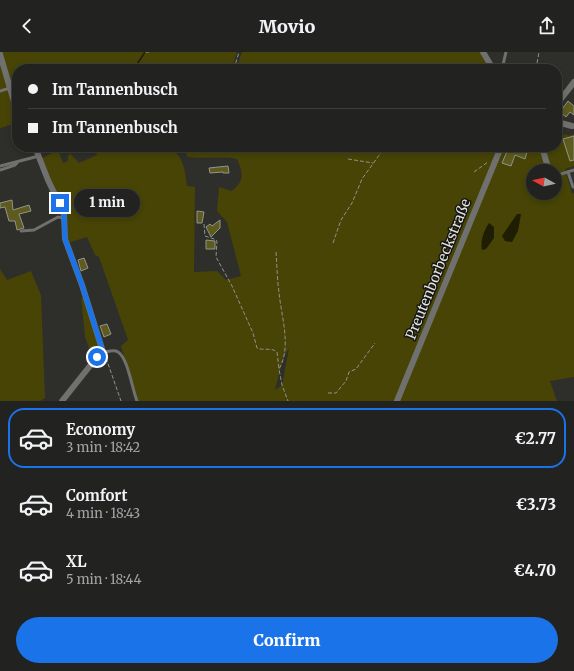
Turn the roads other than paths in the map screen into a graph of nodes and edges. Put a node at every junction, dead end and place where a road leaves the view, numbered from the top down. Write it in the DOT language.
graph roads {
  1 [pos="483,52"];
  2 [pos="506,52"];
  3 [pos="0,54"];
  4 [pos="490,64"];
  5 [pos="503,64"];
  6 [pos="574,82"];
  7 [pos="10,88"];
  8 [pos="0,91"];
  9 [pos="12,95"];
  10 [pos="562,98"];
  11 [pos="562,123"];
  12 [pos="572,126"];
  13 [pos="37,152"];
  14 [pos="499,152"];
  15 [pos="543,152"];
  16 [pos="39,156"];
  17 [pos="17,163"];
  18 [pos="547,164"];
  19 [pos="0,166"];
  20 [pos="0,170"];
  21 [pos="574,170"];
  22 [pos="568,172"];
  23 [pos="562,174"];
  24 [pos="574,187"];
  25 [pos="64,218"];
  26 [pos="21,231"];
  27 [pos="103,352"];
  28 [pos="62,401"];
  29 [pos="137,401"];
  30 [pos="397,401"];
  1 -- 4 [label="street"];
  2 -- 5 [label="lane"];
  3 -- 7 [label="street"];
  6 -- 10 [label="street"];
  7 -- 8 [label="lane"];
  7 -- 9 [label="street"];
  11 -- 12 [label="street"];
  13 -- 16 [label="street"];
  14 -- 30 [label="street, Preutenborbeckstraße"];
  15 -- 18 [label="street"];
  16 -- 17 [label="lane"];
  16 -- 25 [label="street"];
  17 -- 19 [label="lane"];
  17 -- 20 [label="lane"];
  21 -- 22 [label="lane"];
  22 -- 23 [label="lane"];
  22 -- 24 [label="lane"];
  25 -- 26 [label="lane"];
  25 -- 27 [label="street"];
  27 -- 28 [label="street"];
  27 -- 29 [label="lane"];
}
